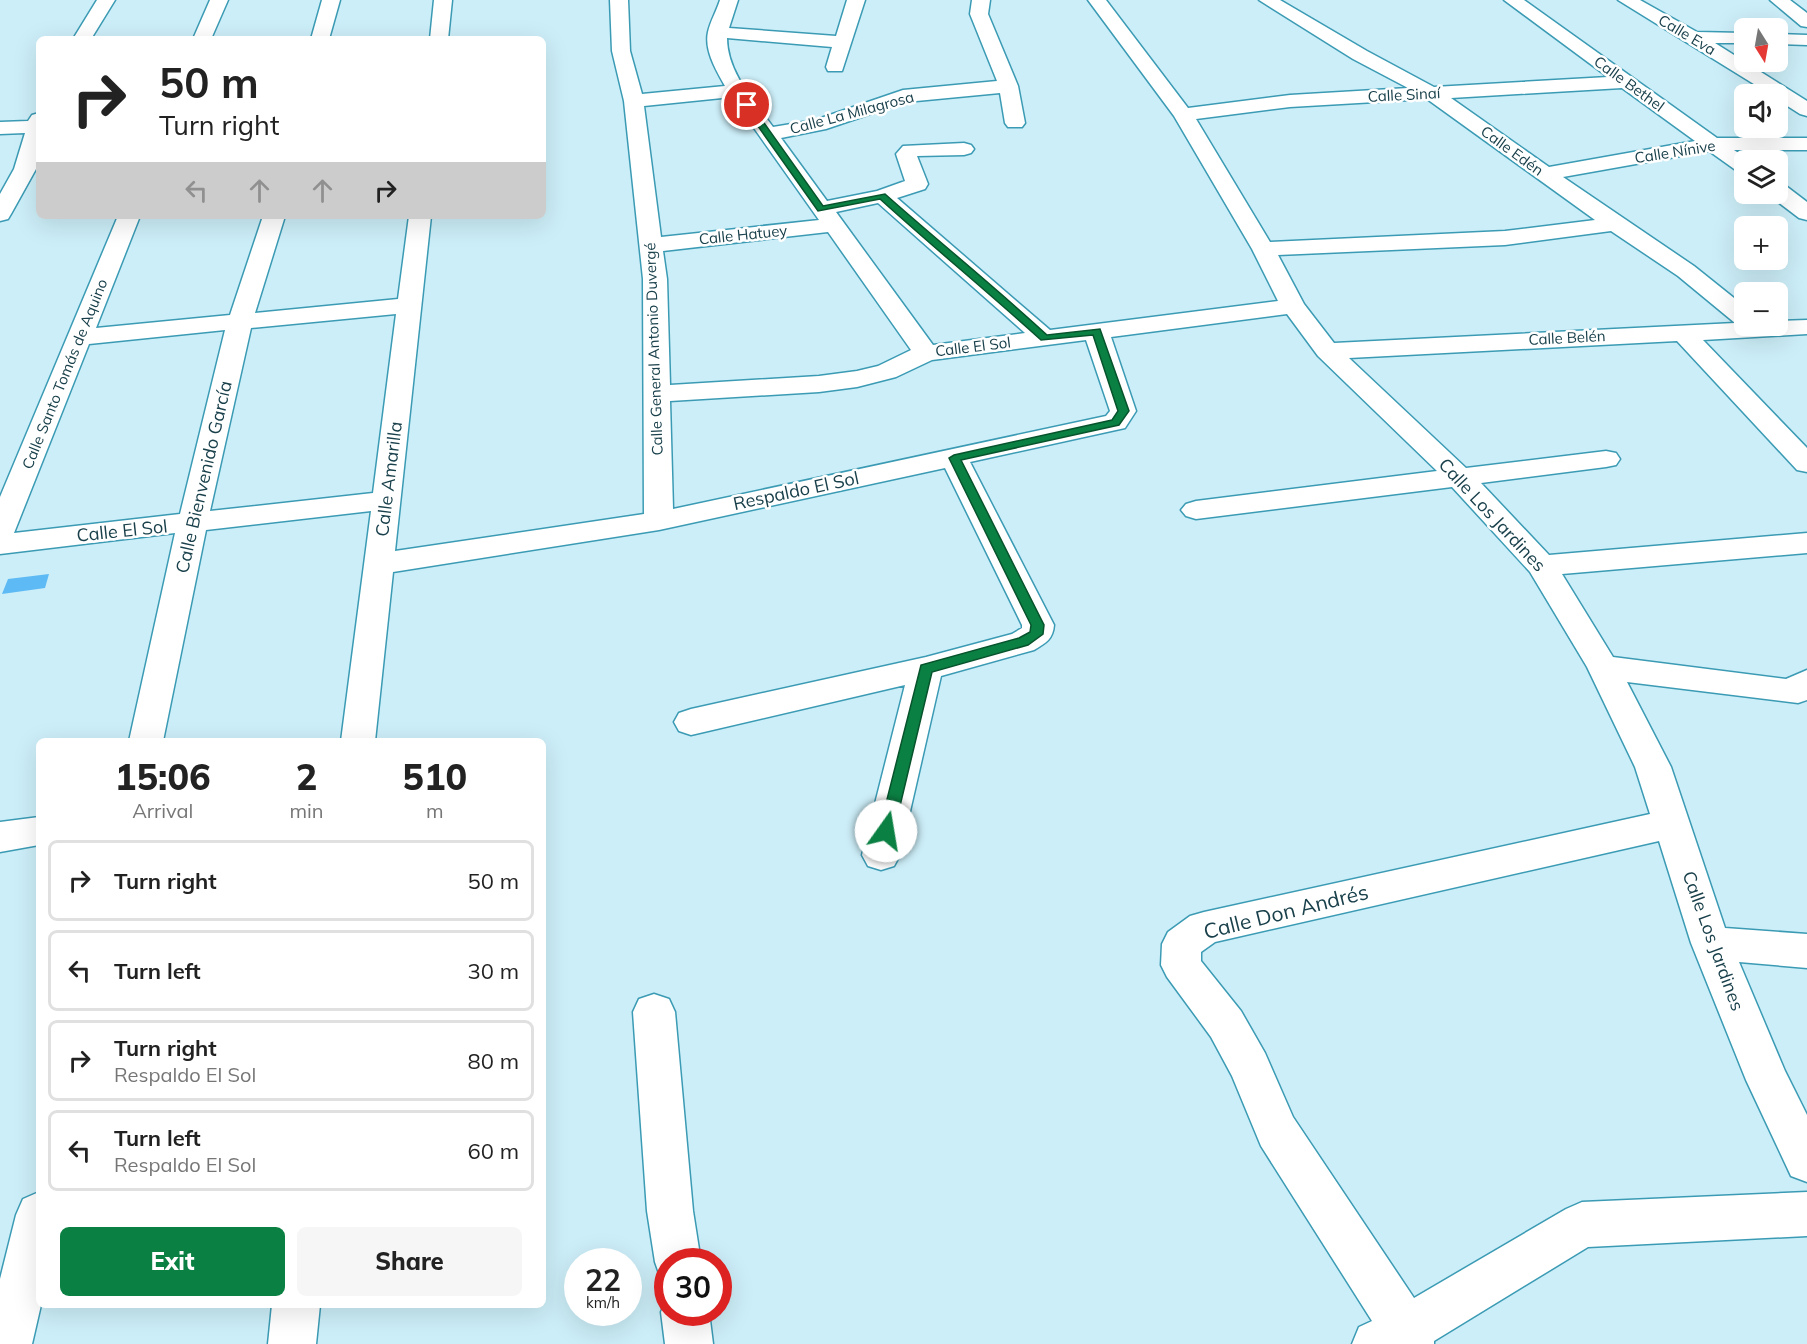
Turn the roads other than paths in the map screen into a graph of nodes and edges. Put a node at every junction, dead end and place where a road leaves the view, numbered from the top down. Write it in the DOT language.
graph roads {
  1 [pos="106,0"];
  2 [pos="219,0"];
  3 [pos="331,0"];
  4 [pos="443,0"];
  5 [pos="619,0"];
  6 [pos="729,0"];
  7 [pos="856,0"];
  8 [pos="981,0"];
  9 [pos="1097,0"];
  10 [pos="1268,0"];
  11 [pos="1514,0"];
  12 [pos="1627,0"];
  13 [pos="1779,0"];
  14 [pos="1807,22"];
  15 [pos="717,33"];
  16 [pos="84,36"];
  17 [pos="203,36"];
  18 [pos="321,36"];
  19 [pos="439,36"];
  20 [pos="1693,37"];
  21 [pos="1734,38"];
  22 [pos="1788,39"];
  23 [pos="1807,40"];
  24 [pos="842,42"];
  25 [pos="835,67"];
  26 [pos="1625,82"];
  27 [pos="1008,86"];
  28 [pos="737,91"];
  29 [pos="1433,94"];
  30 [pos="634,101"];
  31 [pos="1807,110"];
  32 [pos="1183,115"];
  33 [pos="36,123"];
  34 [pos="1015,123"];
  35 [pos="36,127"];
  36 [pos="0,128"];
  37 [pos="768,134"];
  38 [pos="1713,144"];
  39 [pos="1807,144"];
  40 [pos="964,149"];
  41 [pos="1734,160"];
  42 [pos="1545,174"];
  43 [pos="882,196"];
  44 [pos="1788,199"];
  45 [pos="1807,213"];
  46 [pos="0,214"];
  47 [pos="828,217"];
  48 [pos="128,219"];
  49 [pos="273,219"];
  50 [pos="420,219"];
  51 [pos="1615,225"];
  52 [pos="652,245"];
  53 [pos="1263,249"];
  54 [pos="410,305"];
  55 [pos="1293,306"];
  56 [pos="1734,310"];
  57 [pos="240,321"];
  58 [pos="1734,326"];
  59 [pos="1788,326"];
  60 [pos="1807,327"];
  61 [pos="1096,331"];
  62 [pos="1682,332"];
  63 [pos="82,337"];
  64 [pos="1044,338"];
  65 [pos="1328,351"];
  66 [pos="926,353"];
  67 [pos="656,394"];
  68 [pos="954,458"];
  69 [pos="1606,459"];
  70 [pos="1807,464"];
  71 [pos="1459,477"];
  72 [pos="387,500"];
  73 [pos="1196,510"];
  74 [pos="659,521"];
  75 [pos="192,524"];
  76 [pos="0,532"];
  77 [pos="1807,543"];
  78 [pos="0,544"];
  79 [pos="378,564"];
  80 [pos="1542,566"];
  81 [pos="1603,667"];
  82 [pos="926,669"];
  83 [pos="1807,682"];
  84 [pos="691,722"];
  85 [pos="147,738"];
  86 [pos="358,738"];
  87 [pos="1672,824"];
  88 [pos="36,831"];
  89 [pos="0,837"];
  90 [pos="880,855"];
  91 [pos="1711,943"];
  92 [pos="1807,951"];
  93 [pos="654,1012"];
  94 [pos="1807,1161"];
  95 [pos="1807,1214"];
  96 [pos="36,1227"];
  97 [pos="676,1248"];
  98 [pos="21,1286"];
  99 [pos="296,1308"];
  100 [pos="687,1326"];
  101 [pos="1397,1339"];
  102 [pos="8,1344"];
  103 [pos="292,1344"];
  104 [pos="689,1344"];
  1 -- 16 [label="street"];
  2 -- 17 [label="street"];
  3 -- 18 [label="street"];
  4 -- 19 [label="street"];
  5 -- 30 [label="street, Calle General Antonio Duvergé"];
  6 -- 15 [label="street"];
  7 -- 24 [label="street"];
  8 -- 27 [label="street"];
  9 -- 32 [label="street, Calle Los Jardines"];
  10 -- 29 [label="street, Calle Edén"];
  11 -- 26 [label="street, Calle Bethel"];
  12 -- 20 [label="street, Calle Eva"];
  13 -- 14 [label="street"];
  15 -- 24 [label="street"];
  15 -- 28 [label="street"];
  20 -- 21 [label="street"];
  20 -- 31 [label="street, Calle Eva"];
  22 -- 23 [label="street"];
  24 -- 25 [label="street"];
  26 -- 29 [label="street, Calle Sinaí"];
  26 -- 38 [label="street, Calle Bethel"];
  27 -- 34 [label="street"];
  27 -- 37 [label="street, Calle La Milagrosa"];
  28 -- 30 [label="street"];
  28 -- 37 [label="street"];
  29 -- 32 [label="street, Calle Sinaí"];
  29 -- 42 [label="street, Calle Edén"];
  30 -- 52 [label="street, Calle General Antonio Duvergé"];
  32 -- 53 [label="street, Calle Los Jardines"];
  33 -- 36 [label="street"];
  35 -- 46 [label="street"];
  37 -- 47 [label="street"];
  38 -- 39 [label="street, Calle Nínive"];
  38 -- 41 [label="street, Calle Bethel"];
  38 -- 42 [label="street, Calle Nínive"];
  40 -- 43 [label="street, Calle Hatuey"];
  42 -- 51 [label="street, Calle Edén"];
  43 -- 47 [label="street, Calle Hatuey"];
  43 -- 64 [label="street"];
  44 -- 45 [label="street"];
  47 -- 52 [label="street, Calle Hatuey"];
  47 -- 66 [label="street"];
  48 -- 63 [label="street, Calle Santo Tomás de Aquino"];
  49 -- 57 [label="street, Calle Bienvenido García"];
  50 -- 54 [label="street, Calle Amarilla"];
  51 -- 53 [label="street"];
  51 -- 56 [label="street, Calle Edén"];
  52 -- 67 [label="street, Calle General Antonio Duvergé"];
  53 -- 55 [label="street, Calle Los Jardines"];
  54 -- 57 [label="street"];
  54 -- 72 [label="street, Calle Amarilla"];
  55 -- 61 [label="street, Calle El Sol"];
  55 -- 65 [label="street, Calle Los Jardines"];
  57 -- 63 [label="street"];
  57 -- 75 [label="street, Calle Bienvenido García"];
  58 -- 62 [label="street, Calle Belén"];
  59 -- 60 [label="street, Calle Belén"];
  61 -- 64 [label="street, Calle El Sol"];
  61 -- 68 [label="street, Respaldo El Sol"];
  62 -- 65 [label="street, Calle Belén"];
  62 -- 70 [label="street"];
  63 -- 76 [label="street, Calle Santo Tomás de Aquino"];
  64 -- 66 [label="street, Calle El Sol"];
  65 -- 71 [label="street, Calle Los Jardines"];
  66 -- 67 [label="street, Calle El Sol"];
  67 -- 74 [label="street, Calle General Antonio Duvergé"];
  68 -- 74 [label="street, Respaldo El Sol"];
  68 -- 82 [label="street"];
  69 -- 71 [label="street"];
  71 -- 73 [label="street"];
  71 -- 80 [label="street, Calle Los Jardines"];
  72 -- 75 [label="street, Calle El Sol"];
  72 -- 79 [label="street, Calle Amarilla"];
  74 -- 79 [label="street, Respaldo El Sol"];
  75 -- 78 [label="street, Calle El Sol"];
  75 -- 85 [label="street, Calle Bienvenido García"];
  77 -- 80 [label="street"];
  79 -- 86 [label="street, Calle Amarilla"];
  80 -- 81 [label="street, Calle Los Jardines"];
  81 -- 83 [label="street"];
  81 -- 87 [label="street, Calle Los Jardines"];
  82 -- 84 [label="street"];
  82 -- 90 [label="street"];
  87 -- 91 [label="street, Calle Los Jardines"];
  87 -- 101 [label="street, Calle Don Andrés"];
  88 -- 89 [label="street"];
  91 -- 92 [label="street"];
  91 -- 94 [label="street, Calle Los Jardines"];
  93 -- 97 [label="street"];
  95 -- 101 [label="street"];
  96 -- 98 [label="street"];
  98 -- 102 [label="street"];
  99 -- 103 [label="street"];
  100 -- 104 [label="street"];
}
